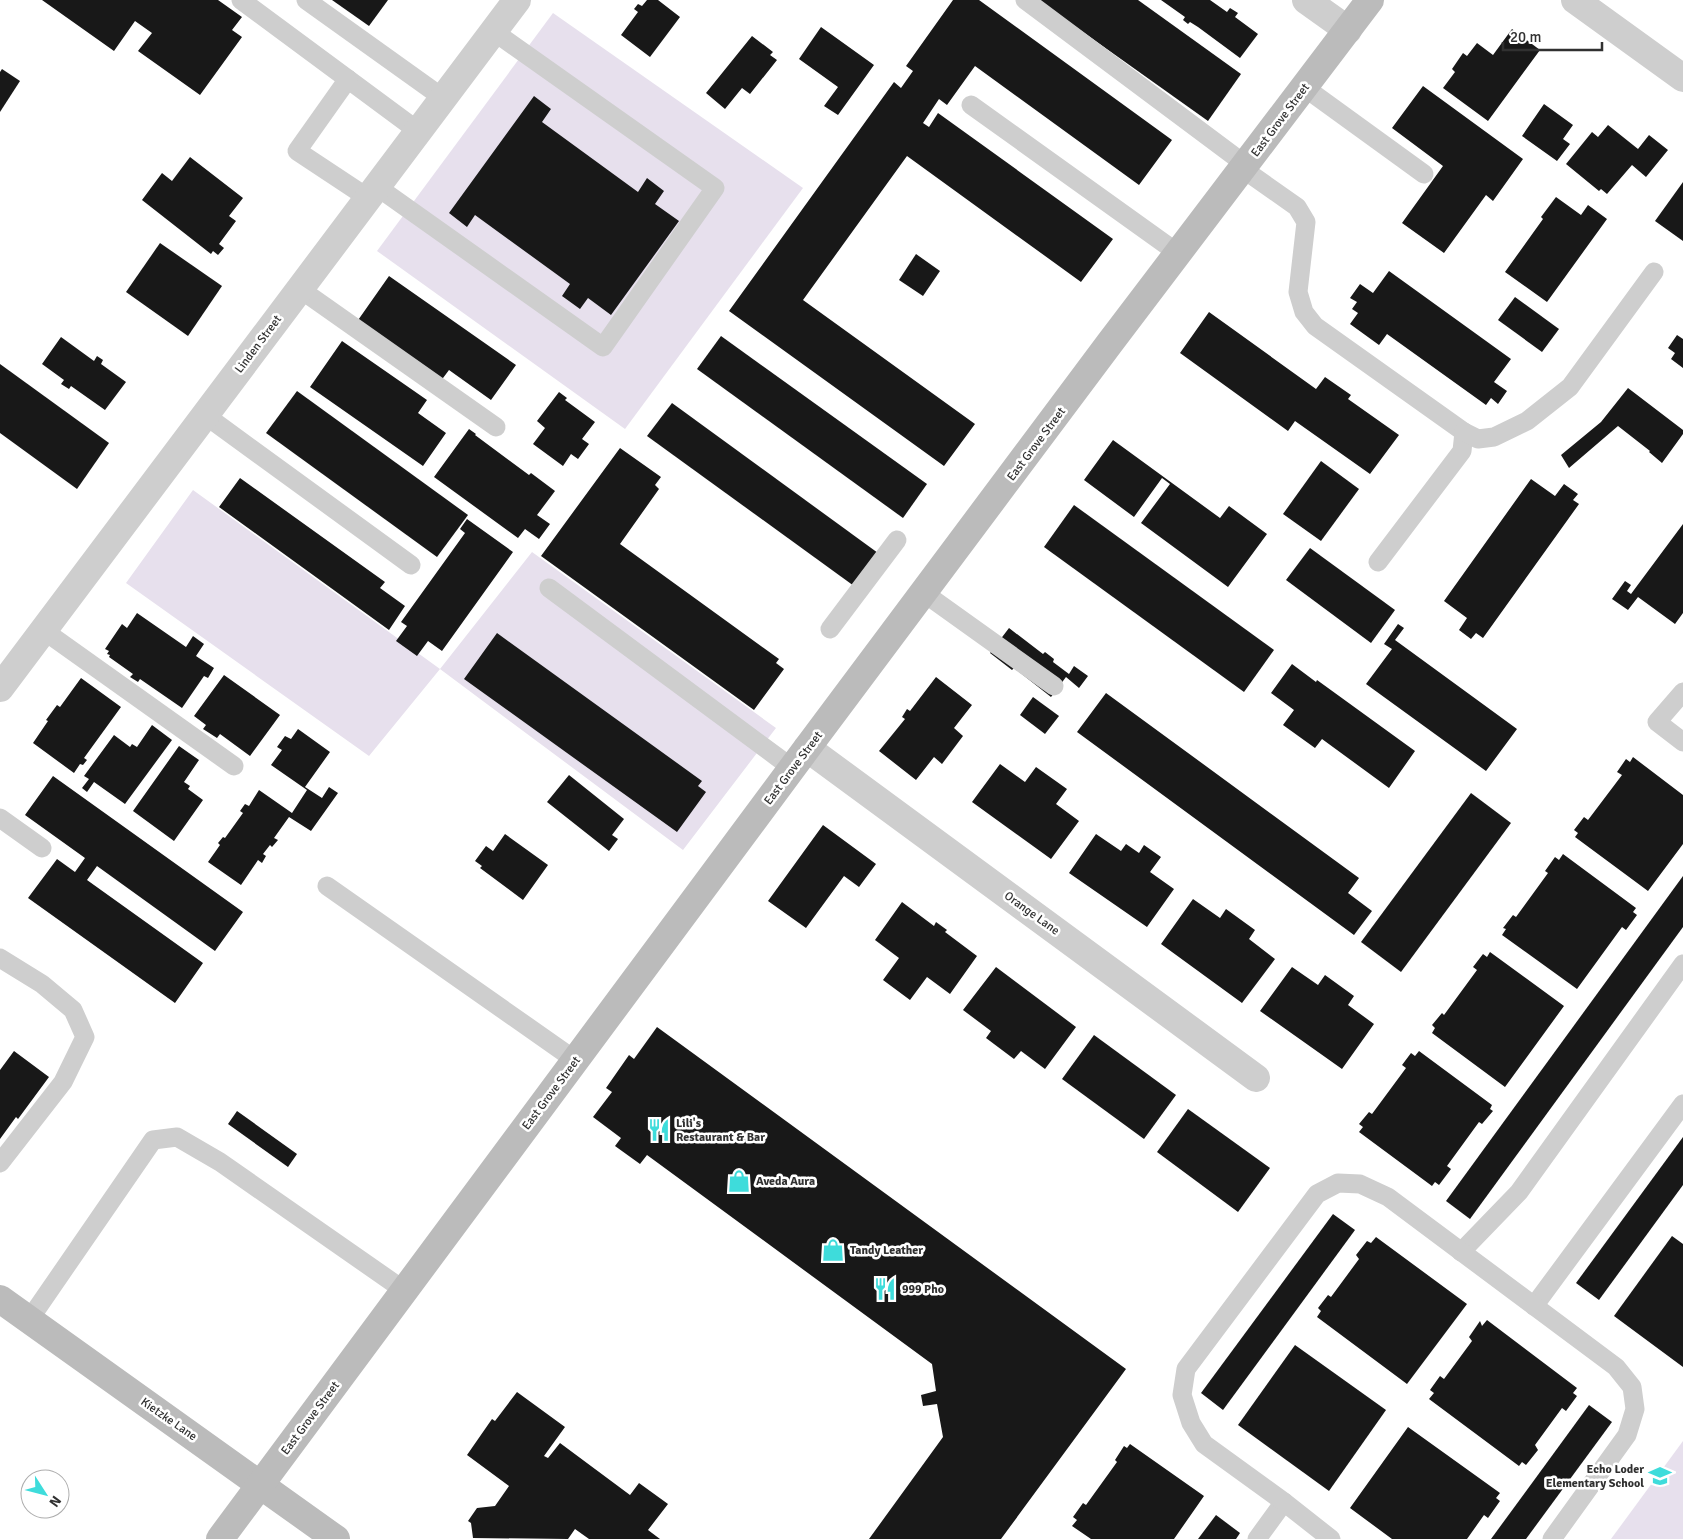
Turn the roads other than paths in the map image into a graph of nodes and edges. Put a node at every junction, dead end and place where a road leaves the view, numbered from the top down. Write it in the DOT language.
graph roads {
  1 [pos="241,0"];
  2 [pos="306,0"];
  3 [pos="517,0"];
  4 [pos="1025,0"];
  5 [pos="1306,0"];
  6 [pos="1370,0"];
  7 [pos="1575,0"];
  8 [pos="1348,30"];
  9 [pos="493,31"];
  10 [pos="1683,78"];
  11 [pos="348,79"];
  12 [pos="1304,87"];
  13 [pos="443,98"];
  14 [pos="971,106"];
  15 [pos="418,131"];
  16 [pos="1244,167"];
  17 [pos="1424,174"];
  18 [pos="372,192"];
  19 [pos="1178,254"];
  20 [pos="1654,272"];
  21 [pos="300,289"];
  22 [pos="205,415"];
  23 [pos="496,427"];
  24 [pos="1464,432"];
  25 [pos="897,540"];
  26 [pos="1378,562"];
  27 [pos="411,565"];
  28 [pos="548,588"];
  29 [pos="924,592"];
  30 [pos="830,629"];
  31 [pos="43,630"];
  32 [pos="1054,686"];
  33 [pos="0,688"];
  34 [pos="1683,692"];
  35 [pos="1683,742"];
  36 [pos="800,758"];
  37 [pos="234,766"];
  38 [pos="0,818"];
  39 [pos="42,848"];
  40 [pos="327,886"];
  41 [pos="0,958"];
  42 [pos="1683,964"];
  43 [pos="575,1060"];
  44 [pos="1256,1078"];
  45 [pos="1683,1104"];
  46 [pos="0,1163"];
  47 [pos="1461,1252"];
  48 [pos="405,1291"];
  49 [pos="0,1299"];
  50 [pos="1534,1306"];
  51 [pos="29,1320"];
  52 [pos="261,1484"];
  53 [pos="1284,1502"];
  54 [pos="220,1539"];
  55 [pos="336,1539"];
  56 [pos="1257,1539"];
  57 [pos="1331,1539"];
  58 [pos="1552,1539"];
  1 -- 11 [label="lane"];
  2 -- 13 [label="lane"];
  3 -- 9 [label="street, Linden Street"];
  4 -- 16 [label="lane"];
  5 -- 8 [label="street"];
  6 -- 8 [label="street, East Grove Street"];
  7 -- 10 [label="street"];
  8 -- 12 [label="street, East Grove Street"];
  9 -- 13 [label="street, Linden Street"];
  9 -- 18 [label="lane"];
  11 -- 15 [label="lane"];
  11 -- 18 [label="lane"];
  12 -- 16 [label="street, East Grove Street"];
  12 -- 17 [label="lane"];
  13 -- 15 [label="street, Linden Street"];
  14 -- 19 [label="lane"];
  15 -- 18 [label="street, Linden Street"];
  16 -- 19 [label="street, East Grove Street"];
  16 -- 24 [label="lane"];
  18 -- 21 [label="street, Linden Street"];
  19 -- 29 [label="street, East Grove Street"];
  20 -- 24 [label="lane"];
  21 -- 22 [label="street, Linden Street"];
  21 -- 23 [label="lane"];
  22 -- 27 [label="lane"];
  22 -- 31 [label="street, Linden Street"];
  24 -- 26 [label="lane"];
  25 -- 30 [label="lane"];
  28 -- 36 [label="lane"];
  29 -- 32 [label="lane"];
  29 -- 36 [label="street, East Grove Street"];
  31 -- 33 [label="street, Linden Street"];
  31 -- 37 [label="lane"];
  34 -- 35 [label="lane"];
  36 -- 43 [label="street, East Grove Street"];
  36 -- 44 [label="street, Orange Lane"];
  38 -- 39 [label="lane"];
  40 -- 43 [label="lane"];
  41 -- 46 [label="lane"];
  42 -- 47 [label="lane"];
  43 -- 48 [label="street, East Grove Street"];
  45 -- 50 [label="lane"];
  47 -- 50 [label="lane"];
  47 -- 53 [label="lane"];
  48 -- 51 [label="lane"];
  48 -- 52 [label="street, East Grove Street"];
  49 -- 51 [label="street, Kietzke Lane"];
  50 -- 58 [label="lane"];
  51 -- 52 [label="street, Kietzke Lane"];
  52 -- 54 [label="street, East Grove Street"];
  52 -- 55 [label="street, Kietzke Lane"];
  53 -- 56 [label="lane"];
  53 -- 57 [label="lane"];
}
